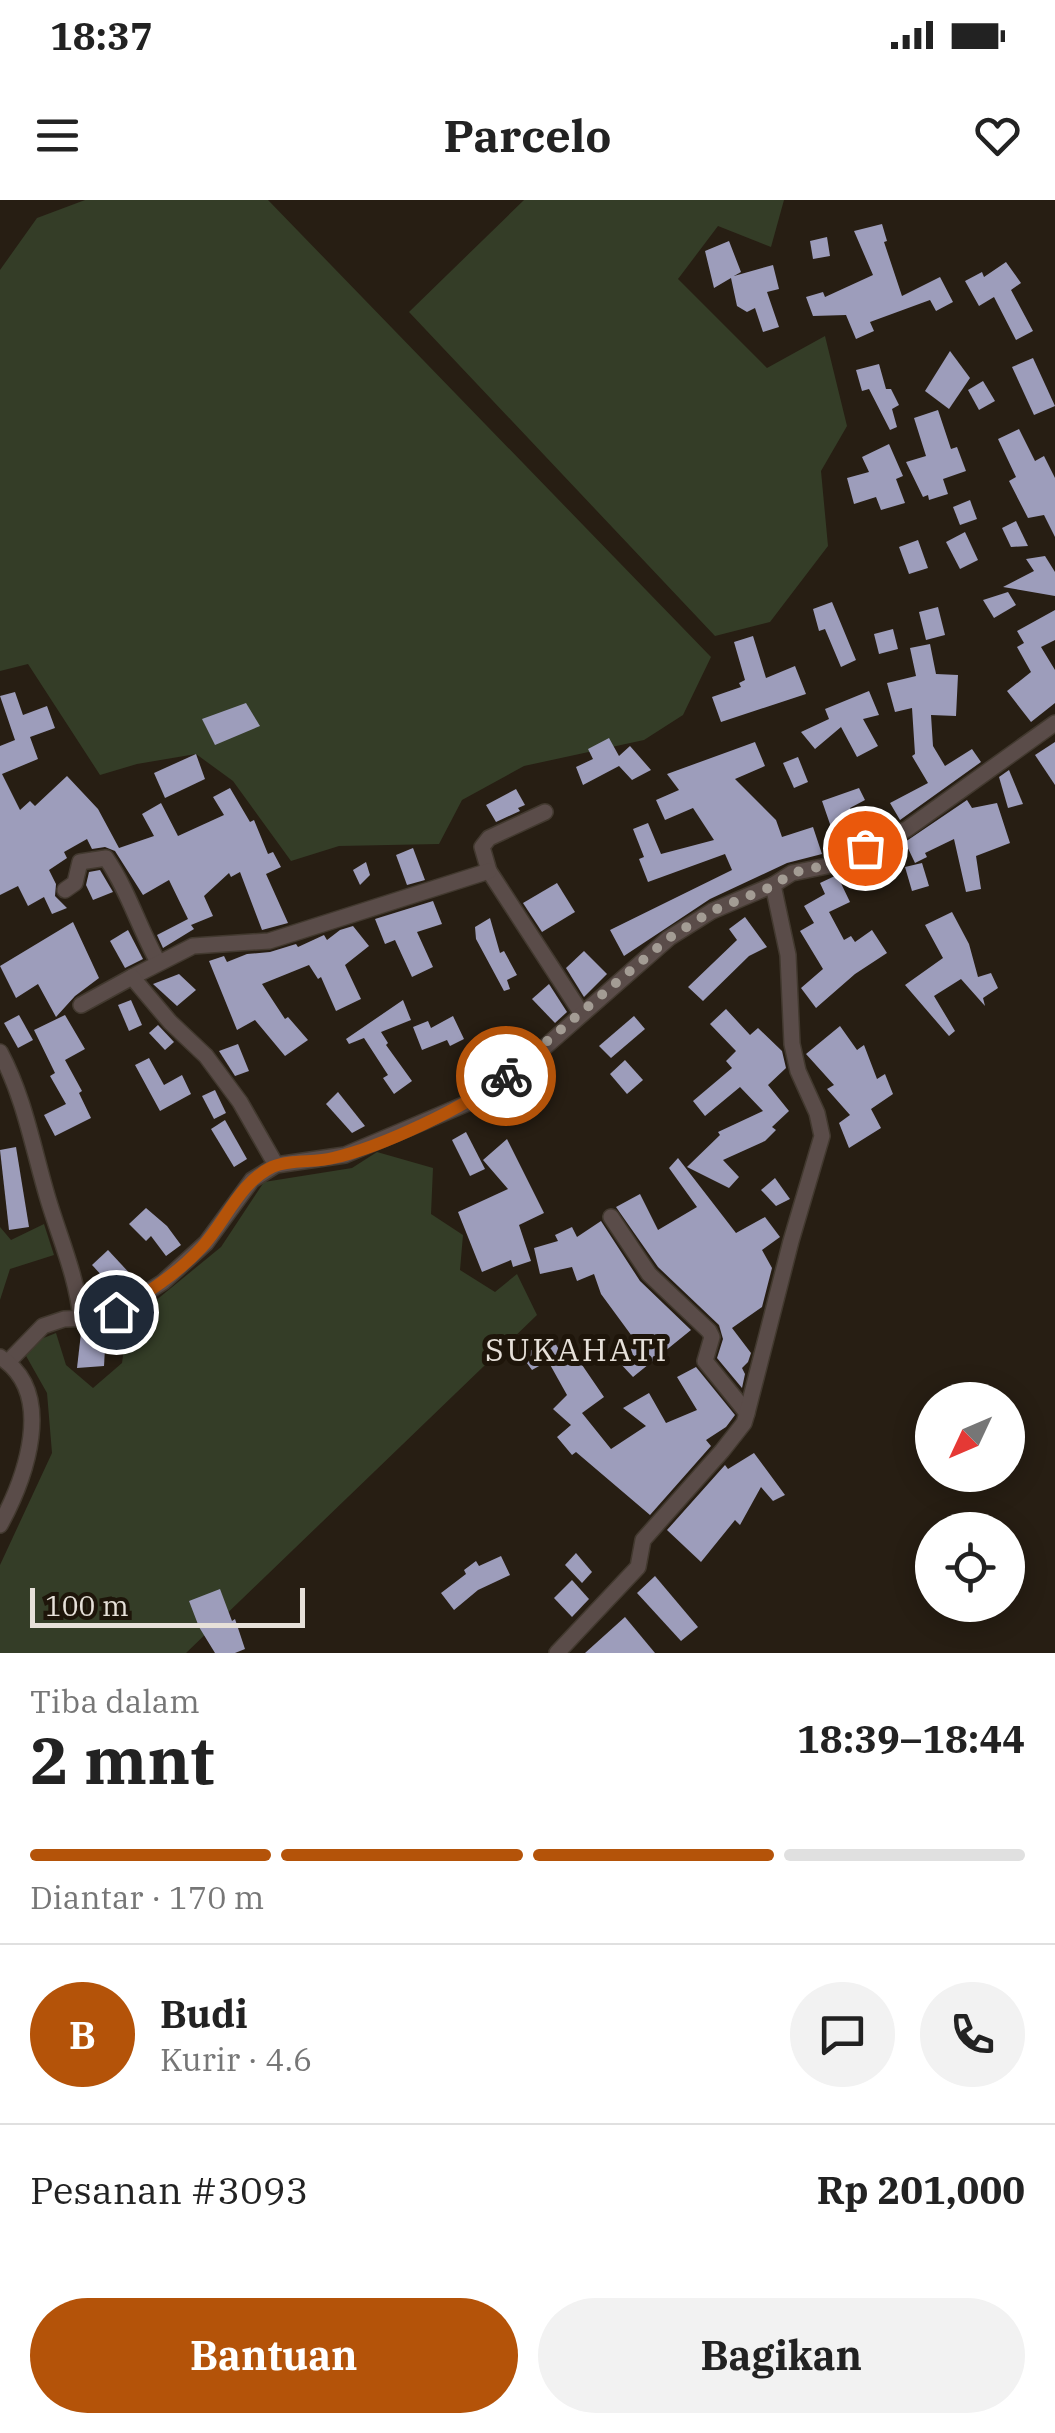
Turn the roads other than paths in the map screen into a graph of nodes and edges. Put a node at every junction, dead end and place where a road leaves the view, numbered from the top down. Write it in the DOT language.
graph roads {
  1 [pos="1055,723"];
  2 [pos="545,812"];
  3 [pos="489,871"];
  4 [pos="773,886"];
  5 [pos="65,890"];
  6 [pos="158,962"];
  7 [pos="132,977"];
  8 [pos="81,1005"];
  9 [pos="582,1014"];
  10 [pos="0,1052"];
  11 [pos="276,1165"];
  12 [pos="610,1217"];
  13 [pos="81,1318"];
  14 [pos="4,1359"];
  15 [pos="748,1413"];
  16 [pos="0,1525"];
  17 [pos="557,1653"];
  1 -- 4 [label="street"];
  2 -- 3 [label="street"];
  3 -- 6 [label="street"];
  3 -- 9 [label="street"];
  4 -- 9 [label="street"];
  4 -- 15 [label="street"];
  5 -- 6 [label="street"];
  6 -- 7 [label="street"];
  7 -- 8 [label="street"];
  7 -- 11 [label="street"];
  9 -- 11 [label="street"];
  10 -- 13 [label="street"];
  11 -- 13 [label="street"];
  12 -- 15 [label="street"];
  13 -- 14 [label="street"];
  14 -- 16 [label="street"];
  15 -- 17 [label="street"];
}
